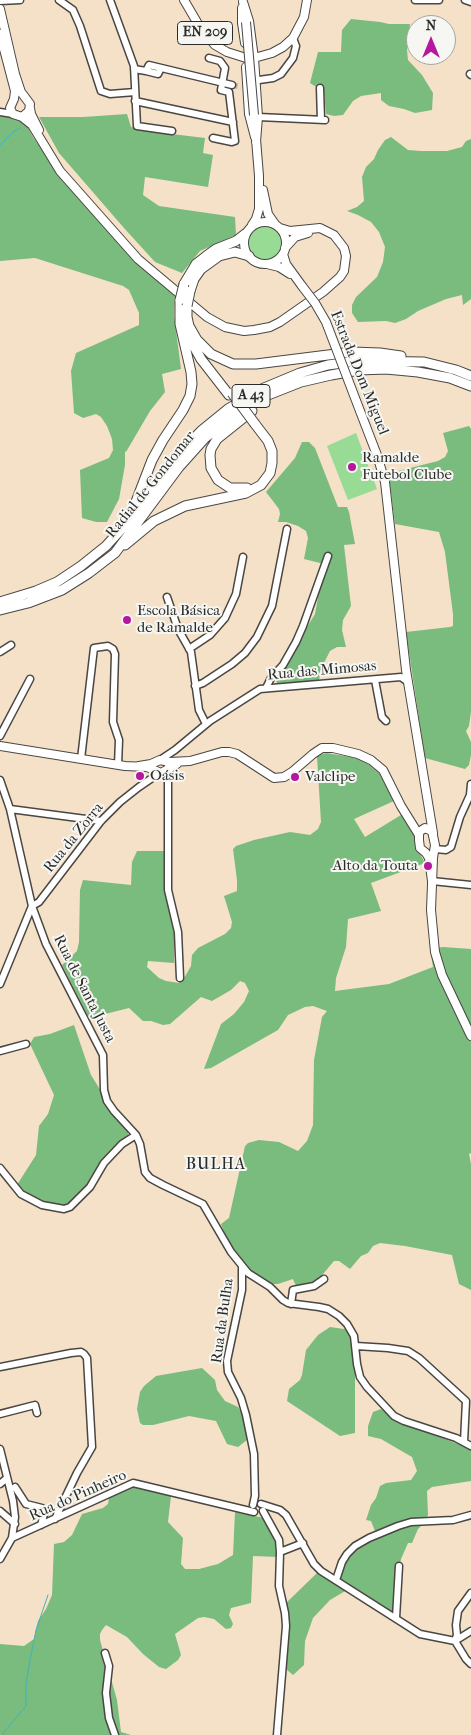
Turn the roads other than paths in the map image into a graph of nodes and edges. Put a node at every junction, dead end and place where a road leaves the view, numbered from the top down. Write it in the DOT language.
graph roads {
  1 [pos="20,0"];
  2 [pos="59,0"];
  3 [pos="110,0"];
  4 [pos="184,0"];
  5 [pos="307,0"];
  6 [pos="415,0"];
  7 [pos="439,0"];
  8 [pos="465,0"];
  9 [pos="0,1"];
  10 [pos="243,1"];
  11 [pos="471,2"];
  12 [pos="0,9"];
  13 [pos="0,34"];
  14 [pos="293,38"];
  15 [pos="4,50"];
  16 [pos="209,58"];
  17 [pos="250,58"];
  18 [pos="0,60"];
  19 [pos="8,66"];
  20 [pos="134,69"];
  21 [pos="221,82"];
  22 [pos="248,84"];
  23 [pos="320,88"];
  24 [pos="135,92"];
  25 [pos="229,92"];
  26 [pos="26,99"];
  27 [pos="136,101"];
  28 [pos="12,102"];
  29 [pos="30,108"];
  30 [pos="1,112"];
  31 [pos="13,114"];
  32 [pos="22,116"];
  33 [pos="256,116"];
  34 [pos="233,122"];
  35 [pos="172,131"];
  36 [pos="212,138"];
  37 [pos="256,142"];
  38 [pos="259,176"];
  39 [pos="278,226"];
  40 [pos="247,231"];
  41 [pos="284,251"];
  42 [pos="249,256"];
  43 [pos="265,264"];
  44 [pos="294,277"];
  45 [pos="187,287"];
  46 [pos="182,305"];
  47 [pos="189,326"];
  48 [pos="424,362"];
  49 [pos="471,376"];
  50 [pos="471,386"];
  51 [pos="281,391"];
  52 [pos="231,394"];
  53 [pos="254,425"];
  54 [pos="126,523"];
  55 [pos="287,529"];
  56 [pos="115,552"];
  57 [pos="328,556"];
  58 [pos="243,557"];
  59 [pos="167,597"];
  60 [pos="27,599"];
  61 [pos="0,602"];
  62 [pos="0,610"];
  63 [pos="11,645"];
  64 [pos="189,649"];
  65 [pos="0,652"];
  66 [pos="405,673"];
  67 [pos="30,679"];
  68 [pos="375,680"];
  69 [pos="195,686"];
  70 [pos="266,688"];
  71 [pos="411,693"];
  72 [pos="386,722"];
  73 [pos="206,724"];
  74 [pos="0,736"];
  75 [pos="0,746"];
  76 [pos="175,750"];
  77 [pos="81,759"];
  78 [pos="118,765"];
  79 [pos="165,769"];
  80 [pos="0,780"];
  81 [pos="471,784"];
  82 [pos="10,808"];
  83 [pos="431,817"];
  84 [pos="101,821"];
  85 [pos="422,831"];
  86 [pos="433,833"];
  87 [pos="432,851"];
  88 [pos="432,881"];
  89 [pos="471,885"];
  90 [pos="32,906"];
  91 [pos="180,978"];
  92 [pos="0,984"];
  93 [pos="471,1036"];
  94 [pos="26,1044"];
  95 [pos="0,1051"];
  96 [pos="136,1135"];
  97 [pos="0,1168"];
  98 [pos="242,1266"];
  99 [pos="324,1279"];
  100 [pos="291,1304"];
  101 [pos="356,1346"];
  102 [pos="0,1367"];
  103 [pos="468,1400"];
  104 [pos="36,1413"];
  105 [pos="0,1414"];
  106 [pos="464,1442"];
  107 [pos="471,1446"];
  108 [pos="0,1449"];
  109 [pos="7,1478"];
  110 [pos="0,1484"];
  111 [pos="15,1487"];
  112 [pos="258,1508"];
  113 [pos="0,1511"];
  114 [pos="471,1515"];
  115 [pos="55,1519"];
  116 [pos="15,1524"];
  117 [pos="41,1525"];
  118 [pos="12,1538"];
  119 [pos="303,1543"];
  120 [pos="280,1552"];
  121 [pos="0,1559"];
  122 [pos="399,1566"];
  123 [pos="336,1580"];
  124 [pos="471,1594"];
  125 [pos="396,1618"];
  126 [pos="471,1631"];
  127 [pos="455,1641"];
  128 [pos="105,1653"];
  129 [pos="471,1664"];
  130 [pos="115,1735"];
  131 [pos="277,1735"];
  1 -- 9 [label="street"];
  2 -- 24 [label="street"];
  3 -- 20 [label="street"];
  4 -- 17 [label="main road, EN 209"];
  5 -- 14 [label="main road"];
  6 -- 7 [label="street"];
  8 -- 11 [label="street"];
  10 -- 17 [label="main road"];
  10 -- 33 [label="main road, bridge"];
  12 -- 26 [label="main road"];
  13 -- 15 [label="main road"];
  14 -- 17 [label="main road"];
  14 -- 22 [label="street"];
  15 -- 18 [label="street"];
  15 -- 19 [label="main road"];
  16 -- 21 [label="street"];
  17 -- 22 [label="main road"];
  18 -- 19 [label="street"];
  19 -- 28 [label="main road"];
  20 -- 21 [label="street"];
  20 -- 24 [label="street"];
  21 -- 25 [label="street"];
  21 -- 25 [label="street"];
  22 -- 33 [label="main road"];
  22 -- 37 [label="main road"];
  23 -- 33 [label="street"];
  24 -- 27 [label="street"];
  25 -- 34 [label="street"];
  26 -- 28 [label="main road"];
  26 -- 29 [label="main road"];
  27 -- 34 [label="street"];
  27 -- 35 [label="street"];
  28 -- 30 [label="street"];
  28 -- 31 [label="main road"];
  29 -- 32 [label="main road"];
  29 -- 41 [label="main road"];
  30 -- 31 [label="street"];
  31 -- 32 [label="main road"];
  32 -- 39 [label="main road"];
  33 -- 37 [label="main road"];
  34 -- 36 [label="street"];
  37 -- 38 [label="main road"];
  38 -- 39 [label="main road"];
  38 -- 40 [label="main road"];
  39 -- 40 [label="main road"];
  39 -- 41 [label="main road"];
  40 -- 42 [label="main road"];
  40 -- 45 [label="highway"];
  41 -- 43 [label="main road"];
  41 -- 44 [label="main road, Estrada Dom Miguel"];
  42 -- 43 [label="main road"];
  42 -- 45 [label="highway"];
  43 -- 44 [label="main road, Estrada Dom Miguel"];
  44 -- 66 [label="main road, Estrada Dom Miguel, bridge"];
  45 -- 46 [label="highway, bridge"];
  46 -- 47 [label="highway"];
  46 -- 52 [label="highway"];
  46 -- 54 [label="highway"];
  47 -- 48 [label="highway"];
  47 -- 52 [label="highway"];
  48 -- 49 [label="highway, Radial de Gondomar / A 43"];
  48 -- 54 [label="highway, Radial de Gondomar / A 43"];
  50 -- 51 [label="highway, Radial de Gondomar / A 43"];
  51 -- 53 [label="highway"];
  51 -- 56 [label="highway, Radial de Gondomar / A 43"];
  52 -- 53 [label="highway, bridge"];
  53 -- 56 [label="highway"];
  54 -- 60 [label="highway, Radial de Gondomar / A 43"];
  55 -- 69 [label="street"];
  56 -- 60 [label="highway, Radial de Gondomar / A 43"];
  57 -- 70 [label="street"];
  58 -- 64 [label="street"];
  59 -- 64 [label="street"];
  60 -- 61 [label="highway, Radial de Gondomar / A 43"];
  60 -- 62 [label="highway, Radial de Gondomar / A 43"];
  63 -- 65 [label="street"];
  64 -- 69 [label="street"];
  66 -- 68 [label="street, Rua das Mimosas"];
  66 -- 71 [label="main road, Estrada Dom Miguel"];
  66 -- 71 [label="main road, Estrada Dom Miguel"];
  67 -- 74 [label="street"];
  68 -- 70 [label="street, Rua das Mimosas"];
  68 -- 72 [label="street"];
  69 -- 73 [label="street"];
  70 -- 73 [label="street, Rua das Mimosas"];
  71 -- 83 [label="main road, Estrada Dom Miguel"];
  73 -- 76 [label="street, Rua das Mimosas"];
  75 -- 77 [label="main road"];
  76 -- 79 [label="street, Rua das Mimosas"];
  76 -- 79 [label="street"];
  77 -- 78 [label="main road"];
  77 -- 78 [label="street"];
  78 -- 79 [label="main road"];
  79 -- 84 [label="street, Rua da Zorra"];
  79 -- 85 [label="main road"];
  79 -- 91 [label="street"];
  80 -- 82 [label="street, Rua de Santa Justa"];
  81 -- 87 [label="street"];
  82 -- 84 [label="street"];
  82 -- 90 [label="street, Rua de Santa Justa"];
  83 -- 85 [label="main road"];
  83 -- 86 [label="main road, Estrada Dom Miguel"];
  84 -- 90 [label="street, Rua da Zorra"];
  85 -- 86 [label="main road"];
  85 -- 87 [label="main road"];
  86 -- 87 [label="main road, Estrada Dom Miguel"];
  87 -- 88 [label="main road"];
  88 -- 89 [label="street"];
  88 -- 93 [label="main road"];
  90 -- 92 [label="street"];
  90 -- 96 [label="street, Rua de Santa Justa"];
  94 -- 95 [label="street"];
  96 -- 97 [label="street"];
  96 -- 98 [label="street"];
  98 -- 100 [label="street"];
  98 -- 112 [label="street, Rua da Bulha"];
  99 -- 100 [label="street"];
  100 -- 101 [label="street"];
  101 -- 103 [label="street"];
  101 -- 106 [label="street"];
  102 -- 115 [label="street"];
  103 -- 106 [label="street"];
  104 -- 105 [label="street"];
  106 -- 107 [label="street"];
  108 -- 109 [label="street"];
  109 -- 110 [label="street"];
  109 -- 116 [label="street"];
  111 -- 117 [label="street"];
  112 -- 115 [label="street, Rua do Pinheiro"];
  112 -- 119 [label="street, Rua do Pinheiro"];
  112 -- 120 [label="street"];
  113 -- 116 [label="street"];
  114 -- 123 [label="street"];
  115 -- 117 [label="street, Rua do Pinheiro"];
  116 -- 118 [label="street"];
  117 -- 118 [label="street, Rua do Pinheiro"];
  118 -- 121 [label="street"];
  119 -- 120 [label="street"];
  119 -- 123 [label="street, Rua do Pinheiro"];
  120 -- 131 [label="street"];
  122 -- 125 [label="street"];
  123 -- 125 [label="street, Rua do Pinheiro"];
  124 -- 127 [label="street"];
  125 -- 127 [label="street, Rua do Pinheiro"];
  126 -- 127 [label="street"];
  127 -- 129 [label="street"];
  128 -- 130 [label="street"];
}
